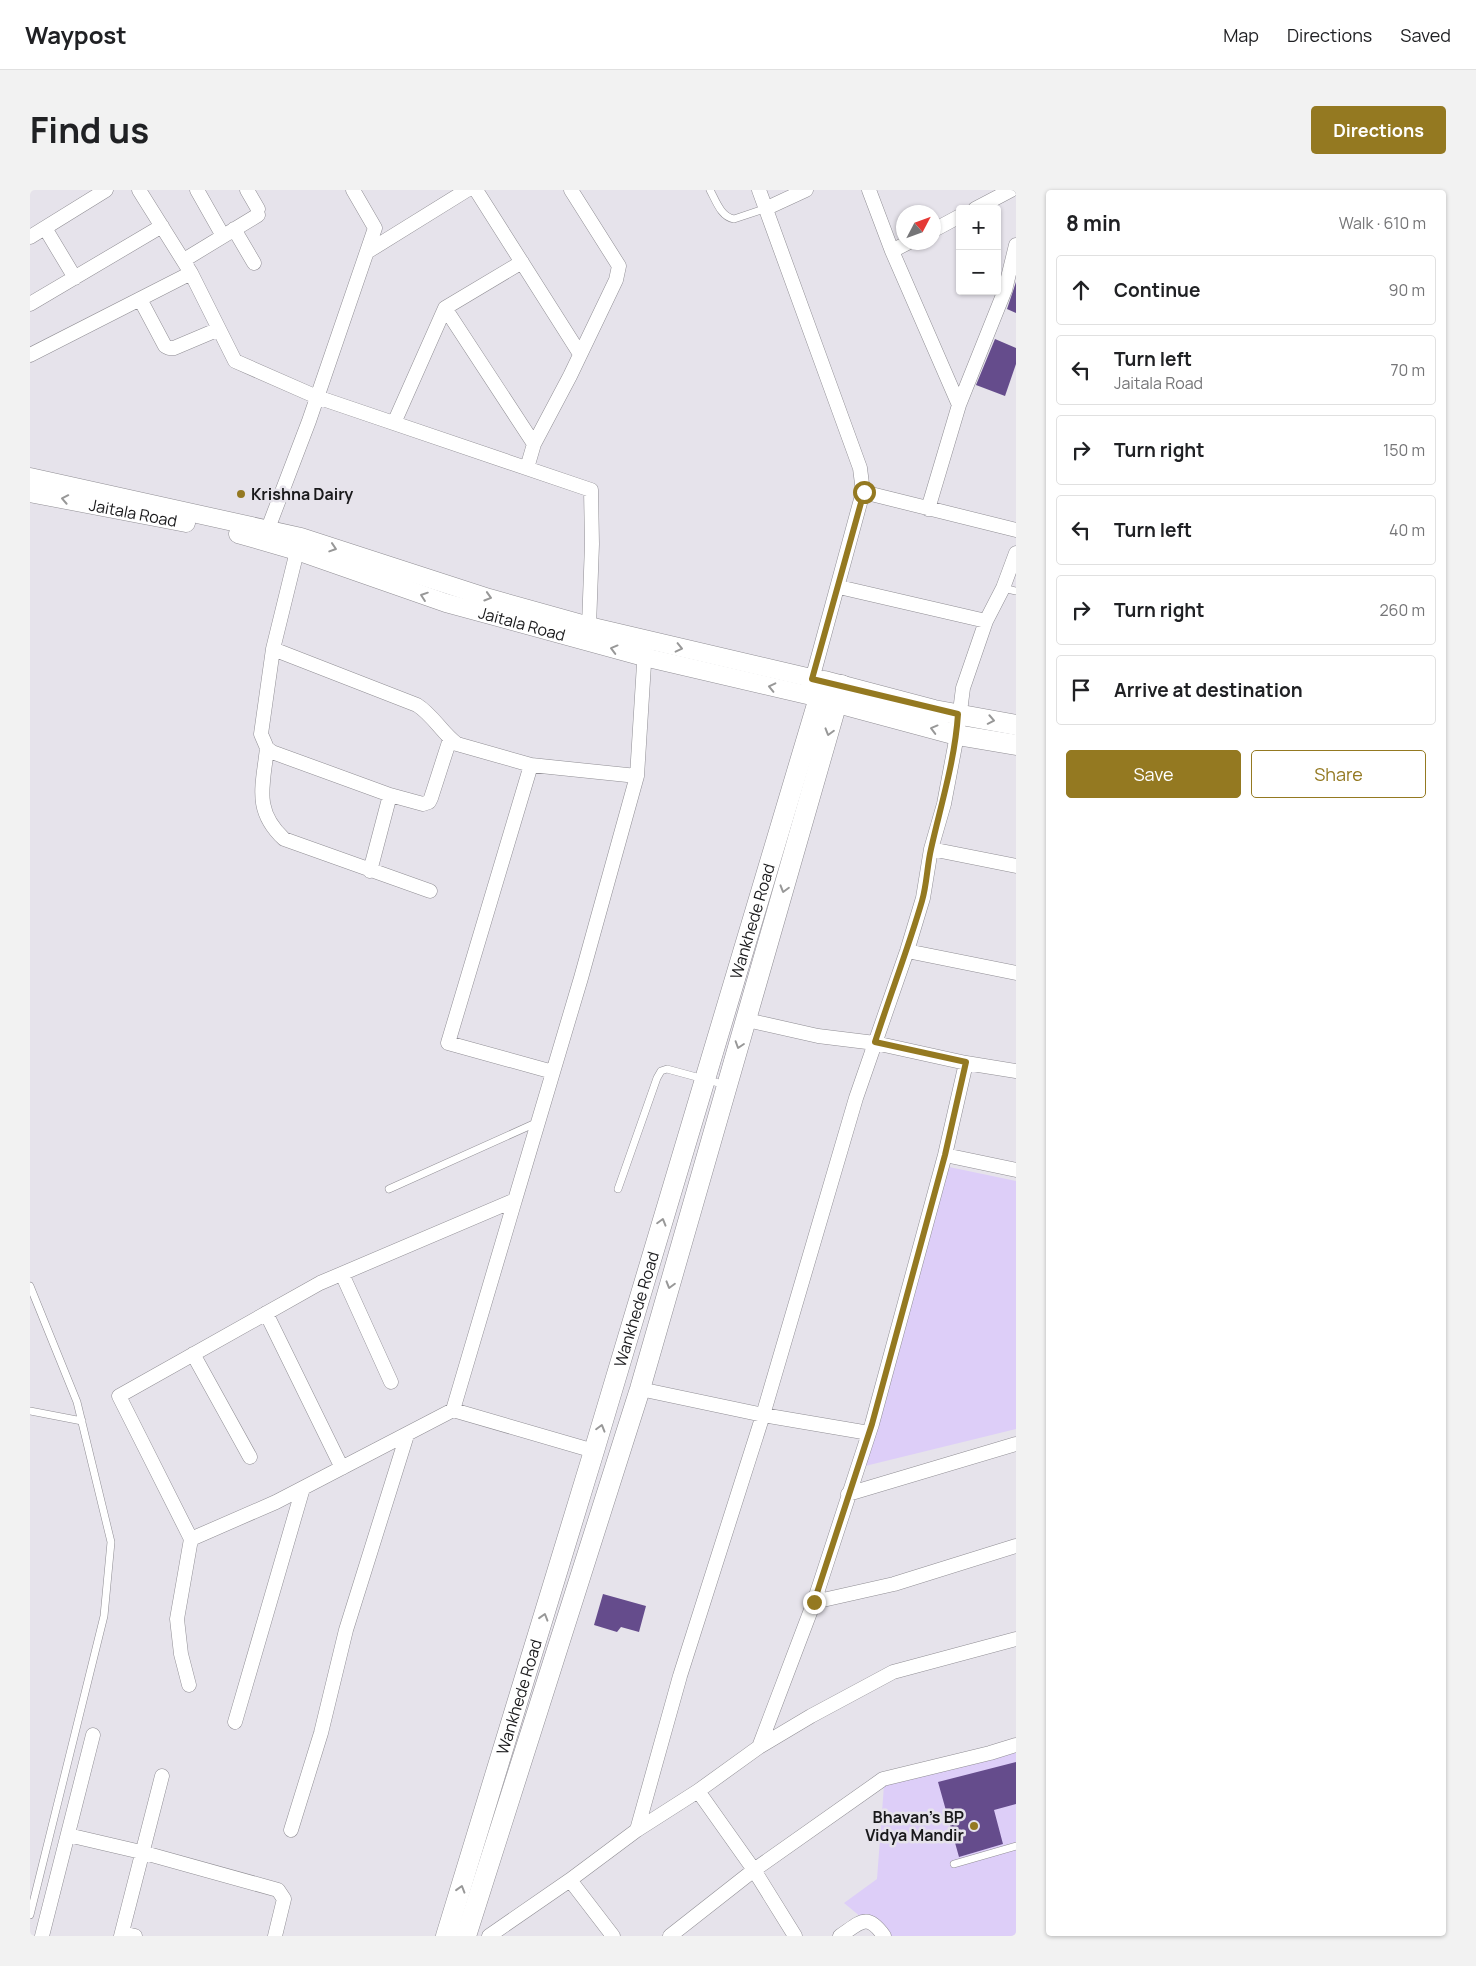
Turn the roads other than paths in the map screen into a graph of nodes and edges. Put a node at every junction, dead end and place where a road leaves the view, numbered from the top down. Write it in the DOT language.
graph roads {
  1 [pos="106,190"];
  2 [pos="197,190"];
  3 [pos="247,190"];
  4 [pos="353,190"];
  5 [pos="467,190"];
  6 [pos="476,190"];
  7 [pos="571,190"];
  8 [pos="710,190"];
  9 [pos="760,190"];
  10 [pos="806,190"];
  11 [pos="869,190"];
  12 [pos="1011,190"];
  13 [pos="143,191"];
  14 [pos="983,205"];
  15 [pos="767,208"];
  16 [pos="956,218"];
  17 [pos="162,226"];
  18 [pos="941,226"];
  19 [pos="45,228"];
  20 [pos="229,232"];
  21 [pos="30,237"];
  22 [pos="1016,245"];
  23 [pos="896,249"];
  24 [pos="892,251"];
  25 [pos="367,252"];
  26 [pos="184,260"];
  27 [pos="522,262"];
  28 [pos="254,263"];
  29 [pos="191,273"];
  30 [pos="75,278"];
  31 [pos="140,299"];
  32 [pos="30,304"];
  33 [pos="445,308"];
  34 [pos="219,328"];
  35 [pos="580,354"];
  36 [pos="30,355"];
  37 [pos="317,397"];
  38 [pos="959,405"];
  39 [pos="394,423"];
  40 [pos="534,444"];
  41 [pos="527,468"];
  42 [pos="30,477"];
  43 [pos="30,492"];
  44 [pos="864,492"];
  45 [pos="928,509"];
  46 [pos="1016,530"];
  47 [pos="265,535"];
  48 [pos="299,544"];
  49 [pos="1016,553"];
  50 [pos="839,587"];
  51 [pos="1010,590"];
  52 [pos="986,621"];
  53 [pos="588,626"];
  54 [pos="645,648"];
  55 [pos="273,649"];
  56 [pos="824,690"];
  57 [pos="958,714"];
  58 [pos="1016,725"];
  59 [pos="957,735"];
  60 [pos="450,739"];
  61 [pos="1016,745"];
  62 [pos="267,748"];
  63 [pos="531,764"];
  64 [pos="637,776"];
  65 [pos="390,796"];
  66 [pos="931,849"];
  67 [pos="1016,866"];
  68 [pos="370,870"];
  69 [pos="430,891"];
  70 [pos="907,951"];
  71 [pos="1016,973"];
  72 [pos="748,1020"];
  73 [pos="875,1042"];
  74 [pos="966,1062"];
  75 [pos="553,1072"];
  76 [pos="1016,1072"];
  77 [pos="704,1078"];
  78 [pos="726,1085"];
  79 [pos="538,1122"];
  80 [pos="945,1155"];
  81 [pos="1016,1170"];
  82 [pos="389,1189"];
  83 [pos="618,1189"];
  84 [pos="515,1200"];
  85 [pos="342,1274"];
  86 [pos="30,1286"];
  87 [pos="266,1313"];
  88 [pos="193,1354"];
  89 [pos="391,1382"];
  90 [pos="640,1389"];
  91 [pos="453,1410"];
  92 [pos="30,1411"];
  93 [pos="763,1415"];
  94 [pos="82,1421"];
  95 [pos="869,1433"];
  96 [pos="406,1434"];
  97 [pos="1016,1444"];
  98 [pos="594,1451"];
  99 [pos="250,1457"];
  100 [pos="342,1468"];
  101 [pos="304,1488"];
  102 [pos="848,1494"];
  103 [pos="191,1539"];
  104 [pos="1016,1546"];
  105 [pos="814,1602"];
  106 [pos="1016,1639"];
  107 [pos="189,1684"];
  108 [pos="235,1722"];
  109 [pos="93,1735"];
  110 [pos="1016,1745"];
  111 [pos="759,1747"];
  112 [pos="162,1776"];
  113 [pos="698,1791"];
  114 [pos="291,1830"];
  115 [pos="637,1830"];
  116 [pos="68,1835"];
  117 [pos="1016,1846"];
  118 [pos="141,1852"];
  119 [pos="954,1864"];
  120 [pos="754,1870"];
  121 [pos="570,1880"];
  122 [pos="30,1915"];
  123 [pos="121,1934"];
  124 [pos="42,1936"];
  125 [pos="135,1936"];
  126 [pos="275,1936"];
  127 [pos="446,1936"];
  128 [pos="466,1936"];
  129 [pos="489,1936"];
  130 [pos="613,1936"];
  131 [pos="670,1936"];
  132 [pos="795,1936"];
  133 [pos="840,1936"];
  134 [pos="884,1936"];
  1 -- 19 [label="street"];
  2 -- 20 [label="street"];
  3 -- 20 [label="street"];
  4 -- 25 [label="street"];
  5 -- 25 [label="street"];
  6 -- 27 [label="street"];
  7 -- 35 [label="street"];
  8 -- 15 [label="lane"];
  9 -- 15 [label="street"];
  10 -- 15 [label="street"];
  11 -- 24 [label="street"];
  12 -- 14 [label="street"];
  13 -- 17 [label="street"];
  15 -- 44 [label="street"];
  16 -- 18 [label="street"];
  17 -- 26 [label="street"];
  17 -- 30 [label="street"];
  19 -- 21 [label="street"];
  19 -- 30 [label="street"];
  20 -- 26 [label="street"];
  20 -- 28 [label="street"];
  22 -- 38 [label="street"];
  23 -- 24 [label="street"];
  24 -- 38 [label="street"];
  25 -- 37 [label="street"];
  26 -- 29 [label="street"];
  27 -- 33 [label="street"];
  27 -- 35 [label="street"];
  29 -- 31 [label="street"];
  29 -- 34 [label="street"];
  30 -- 32 [label="street"];
  31 -- 34 [label="street"];
  31 -- 36 [label="street"];
  33 -- 39 [label="street"];
  33 -- 40 [label="street"];
  34 -- 37 [label="street"];
  35 -- 40 [label="street"];
  37 -- 39 [label="street"];
  37 -- 47 [label="street"];
  38 -- 45 [label="street"];
  39 -- 41 [label="street"];
  40 -- 41 [label="street"];
  41 -- 53 [label="street"];
  42 -- 47 [label="street, Jaitala Road"];
  47 -- 43 [label="street, Jaitala Road, one-way"];
  44 -- 45 [label="street"];
  44 -- 50 [label="street"];
  45 -- 46 [label="street"];
  47 -- 48 [label="street, Jaitala Road"];
  48 -- 53 [label="street, Jaitala Road, one-way"];
  54 -- 48 [label="street, Jaitala Road, one-way"];
  48 -- 55 [label="street"];
  49 -- 51 [label="street"];
  50 -- 52 [label="street"];
  50 -- 56 [label="street"];
  51 -- 52 [label="street"];
  52 -- 57 [label="street"];
  53 -- 54 [label="street, Jaitala Road"];
  54 -- 56 [label="street, Jaitala Road"];
  54 -- 64 [label="street"];
  55 -- 60 [label="street"];
  55 -- 62 [label="street"];
  56 -- 57 [label="main road, Jaitala Road"];
  59 -- 56 [label="main road, Jaitala Road, one-way"];
  56 -- 72 [label="main road, Wankhede Road, one-way"];
  56 -- 77 [label="main road, Wankhede Road"];
  57 -- 58 [label="main road, Jaitala Road, one-way"];
  57 -- 59 [label="street"];
  59 -- 61 [label="main road, Jaitala Road"];
  59 -- 66 [label="street"];
  60 -- 63 [label="street"];
  60 -- 65 [label="street"];
  62 -- 65 [label="street"];
  62 -- 68 [label="street"];
  63 -- 64 [label="street"];
  63 -- 75 [label="street"];
  64 -- 75 [label="street"];
  65 -- 68 [label="street"];
  66 -- 67 [label="street"];
  66 -- 70 [label="street"];
  68 -- 69 [label="street"];
  70 -- 71 [label="street"];
  70 -- 73 [label="street"];
  72 -- 73 [label="street"];
  72 -- 78 [label="main road, Wankhede Road, one-way"];
  73 -- 74 [label="street"];
  73 -- 93 [label="street"];
  74 -- 76 [label="street"];
  74 -- 80 [label="street"];
  75 -- 79 [label="street"];
  77 -- 78 [label="lane"];
  77 -- 83 [label="lane"];
  98 -- 77 [label="main road, Wankhede Road, one-way"];
  78 -- 90 [label="main road, Wankhede Road, one-way"];
  79 -- 82 [label="lane"];
  79 -- 84 [label="street"];
  80 -- 81 [label="street"];
  80 -- 95 [label="street"];
  84 -- 85 [label="street"];
  84 -- 91 [label="street"];
  85 -- 87 [label="street"];
  85 -- 89 [label="street"];
  86 -- 94 [label="lane"];
  87 -- 88 [label="street"];
  87 -- 100 [label="street"];
  88 -- 99 [label="street"];
  88 -- 103 [label="street"];
  90 -- 93 [label="street"];
  90 -- 128 [label="main road, Wankhede Road"];
  91 -- 96 [label="street"];
  91 -- 98 [label="street"];
  92 -- 94 [label="lane"];
  93 -- 95 [label="street"];
  93 -- 115 [label="street"];
  94 -- 122 [label="lane"];
  95 -- 102 [label="street"];
  96 -- 100 [label="street"];
  96 -- 114 [label="street"];
  97 -- 102 [label="street"];
  127 -- 98 [label="main road, Wankhede Road, one-way"];
  100 -- 101 [label="street"];
  101 -- 103 [label="street"];
  101 -- 108 [label="street"];
  102 -- 105 [label="street"];
  103 -- 107 [label="street"];
  104 -- 105 [label="street"];
  105 -- 111 [label="street"];
  106 -- 111 [label="street"];
  109 -- 116 [label="street"];
  110 -- 120 [label="street"];
  111 -- 113 [label="street"];
  112 -- 118 [label="street"];
  113 -- 115 [label="street"];
  113 -- 120 [label="street"];
  115 -- 121 [label="street"];
  116 -- 118 [label="street"];
  116 -- 124 [label="street"];
  117 -- 119 [label="lane"];
  118 -- 123 [label="street"];
  118 -- 126 [label="street"];
  120 -- 131 [label="street"];
  120 -- 132 [label="street"];
  121 -- 129 [label="street"];
  121 -- 130 [label="street"];
  123 -- 125 [label="street"];
  133 -- 134 [label="street"];
}
